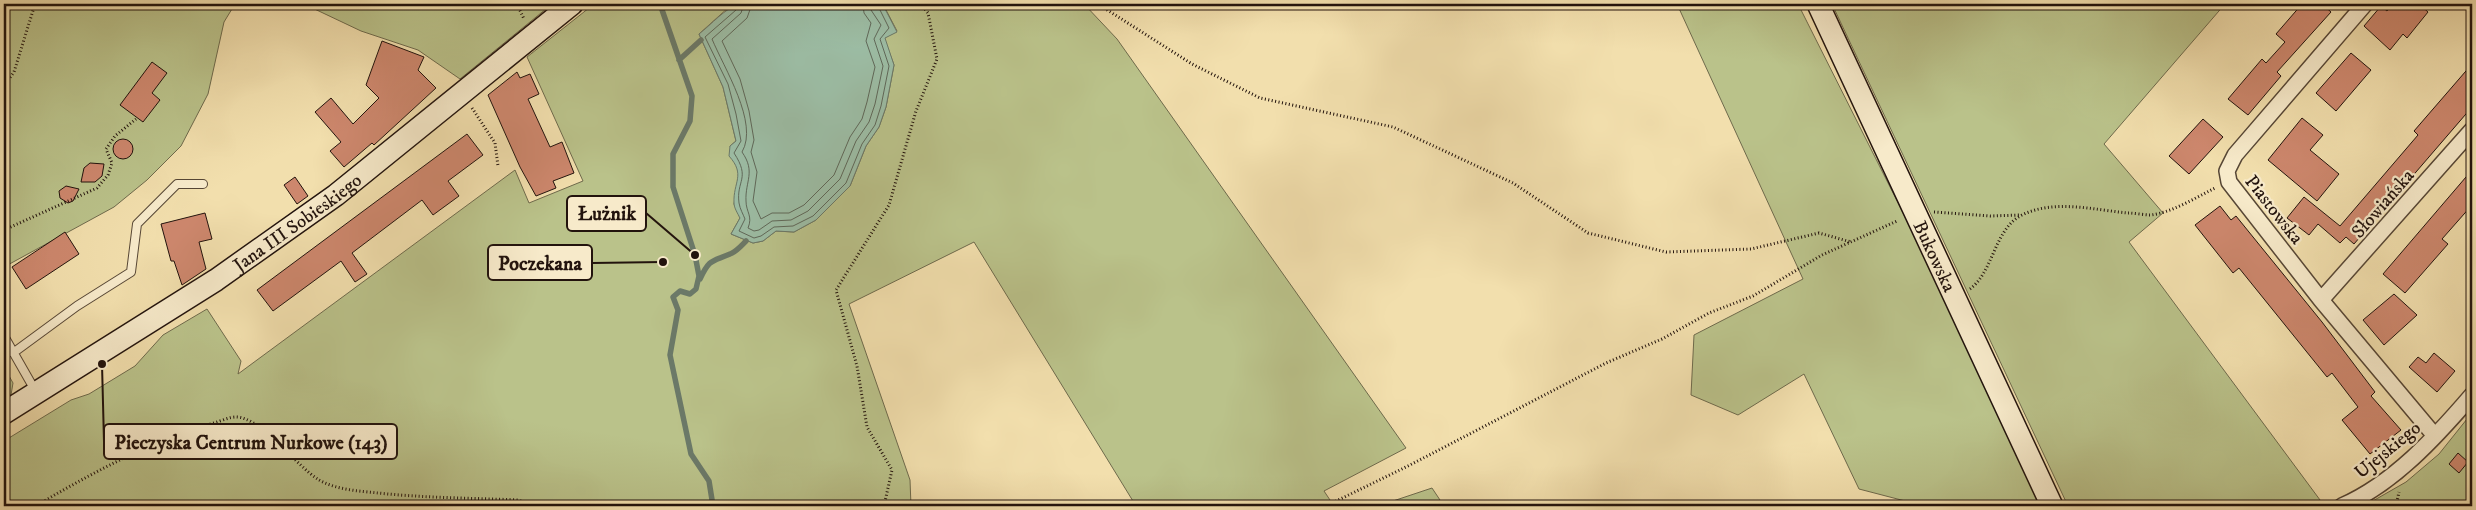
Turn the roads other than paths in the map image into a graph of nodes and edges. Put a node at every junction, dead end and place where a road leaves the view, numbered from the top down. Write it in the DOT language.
graph roads {
  1 [pos="572,4"];
  2 [pos="1818,4"];
  3 [pos="2365,4"];
  4 [pos="2472,130"];
  5 [pos="203,184"];
  6 [pos="2321,300"];
  7 [pos="4,336"];
  8 [pos="13,353"];
  9 [pos="37,394"];
  10 [pos="2472,395"];
  11 [pos="4,414"];
  12 [pos="2435,436"];
  13 [pos="2052,506"];
  14 [pos="2342,506"];
  1 -- 9 [label="street, Jana III Sobieskiego"];
  2 -- 13 [label="street, Bukowska"];
  3 -- 6 [label="street, Piastowska"];
  4 -- 6 [label="street, Słowiańska"];
  5 -- 8 [label="lane"];
  6 -- 12 [label="street, Piastowska"];
  7 -- 8 [label="lane"];
  8 -- 9 [label="lane"];
  9 -- 11 [label="street, Jana III Sobieskiego"];
  10 -- 12 [label="street, Ujejskiego"];
  12 -- 14 [label="street, Ujejskiego"];
}
